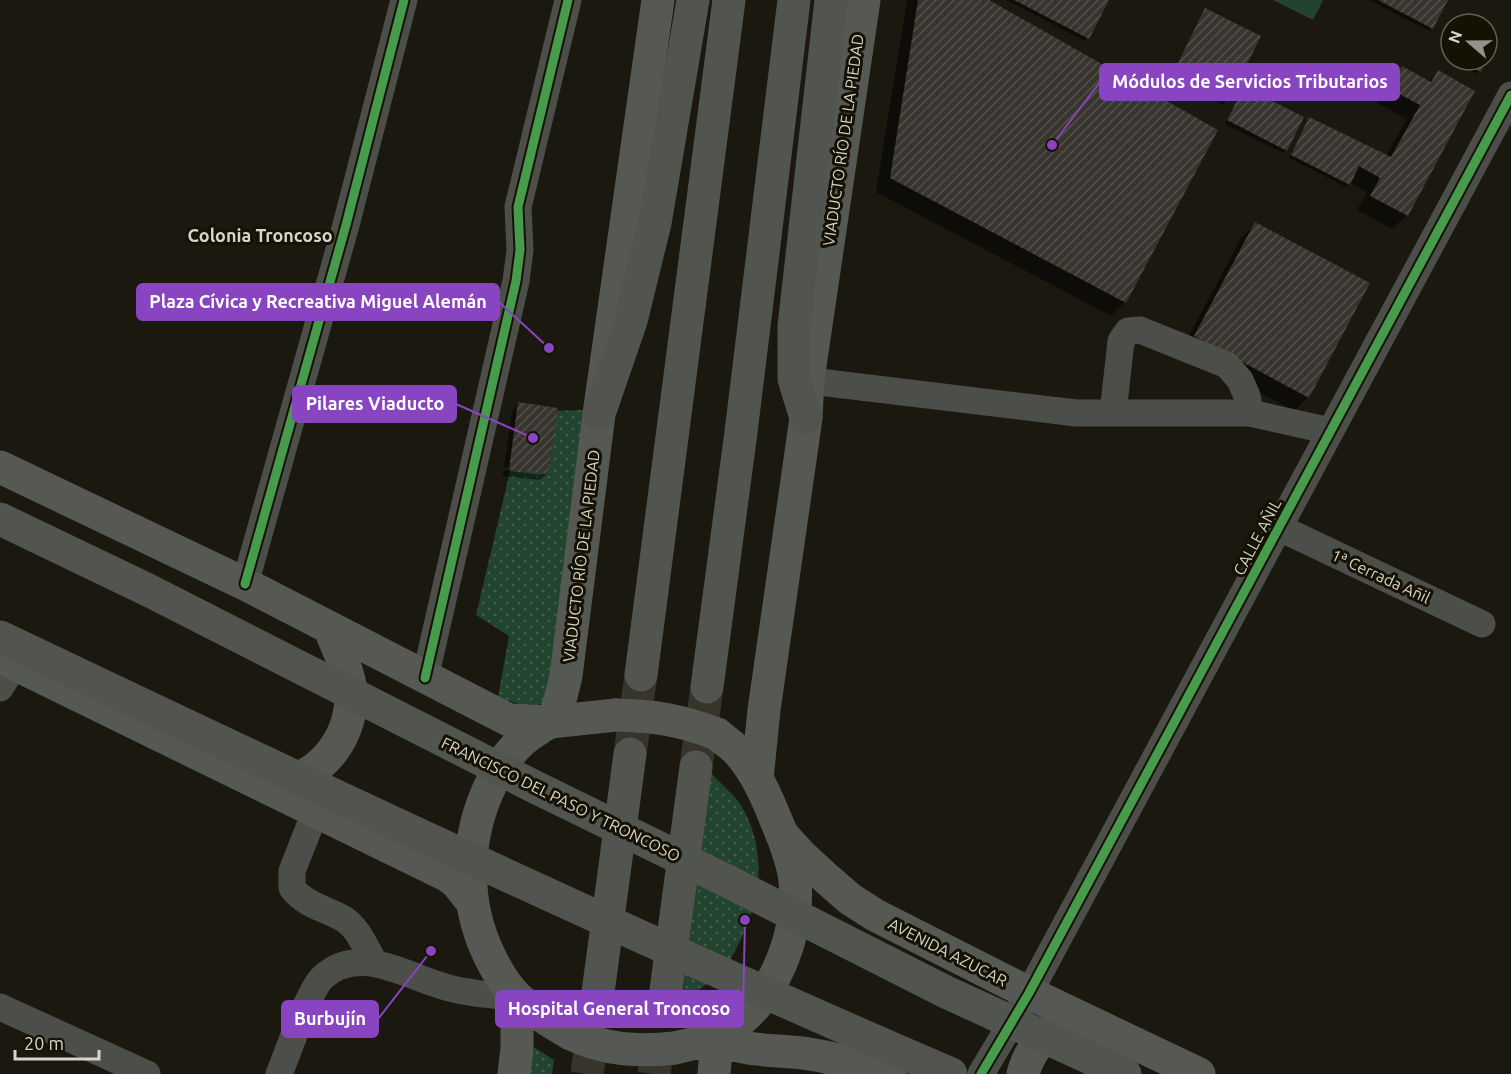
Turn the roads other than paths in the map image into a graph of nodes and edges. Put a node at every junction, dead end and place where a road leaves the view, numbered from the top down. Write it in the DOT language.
graph roads {
  1 [pos="404,0"];
  2 [pos="568,0"];
  3 [pos="658,0"];
  4 [pos="693,0"];
  5 [pos="729,0"];
  6 [pos="794,0"];
  7 [pos="831,0"];
  8 [pos="864,0"];
  9 [pos="1511,95"];
  10 [pos="801,379"];
  11 [pos="1113,413"];
  12 [pos="1250,413"];
  13 [pos="598,414"];
  14 [pos="806,418"];
  15 [pos="1330,430"];
  16 [pos="0,467"];
  17 [pos="0,519"];
  18 [pos="1280,528"];
  19 [pos="245,584"];
  20 [pos="1482,624"];
  21 [pos="330,628"];
  22 [pos="4,661"];
  23 [pos="641,675"];
  24 [pos="425,678"];
  25 [pos="707,687"];
  26 [pos="550,722"];
  27 [pos="630,754"];
  28 [pos="696,766"];
  29 [pos="757,779"];
  30 [pos="265,786"];
  31 [pos="316,810"];
  32 [pos="777,823"];
  33 [pos="472,902"];
  34 [pos="374,962"];
  35 [pos="1029,993"];
  36 [pos="517,998"];
  37 [pos="597,1000"];
  38 [pos="664,1005"];
  39 [pos="0,1007"];
  40 [pos="1095,1024"];
  41 [pos="717,1038"];
  42 [pos="147,1074"];
  43 [pos="279,1074"];
  44 [pos="514,1074"];
  45 [pos="714,1074"];
  46 [pos="891,1074"];
  47 [pos="951,1074"];
  48 [pos="981,1074"];
  49 [pos="1023,1074"];
  50 [pos="1125,1074"];
  51 [pos="1199,1074"];
  1 -- 19 [label="street"];
  2 -- 24 [label="street"];
  3 -- 13 [label="main road, VIADUCTO RÍO DE LA PIEDAD"];
  4 -- 13 [label="highway"];
  5 -- 23 [label="highway"];
  6 -- 25 [label="highway"];
  7 -- 10 [label="highway"];
  8 -- 10 [label="main road, VIADUCTO RÍO DE LA PIEDAD"];
  9 -- 15 [label="street, CALLE AÑIL"];
  10 -- 11 [label="street"];
  10 -- 14 [label="highway"];
  11 -- 12 [label="street"];
  11 -- 12 [label="street"];
  12 -- 15 [label="street"];
  13 -- 26 [label="main road, VIADUCTO RÍO DE LA PIEDAD"];
  14 -- 29 [label="main road"];
  15 -- 18 [label="street, CALLE AÑIL"];
  16 -- 19 [label="main road"];
  17 -- 50 [label="highway, FRANCISCO DEL PASO Y TRONCOSO, bridge"];
  18 -- 20 [label="street, 1ª Cerrada Añil"];
  18 -- 35 [label="street, CALLE AÑIL"];
  19 -- 21 [label="main road"];
  21 -- 24 [label="main road"];
  21 -- 30 [label="main road"];
  22 -- 30 [label="main road"];
  22 -- 47 [label="highway, bridge"];
  24 -- 26 [label="main road"];
  26 -- 29 [label="main road, bridge"];
  26 -- 33 [label="main road"];
  27 -- 37 [label="highway"];
  28 -- 38 [label="highway"];
  29 -- 32 [label="main road"];
  30 -- 31 [label="main road"];
  31 -- 33 [label="main road"];
  31 -- 34 [label="street"];
  32 -- 35 [label="main road, AVENIDA AZUCAR"];
  32 -- 41 [label="main road"];
  33 -- 36 [label="main road"];
  34 -- 36 [label="street"];
  34 -- 43 [label="street"];
  35 -- 40 [label="main road, AVENIDA AZUCAR"];
  35 -- 48 [label="street, CALLE AÑIL"];
  36 -- 41 [label="main road, bridge"];
  36 -- 44 [label="main road"];
  39 -- 42 [label="street"];
  40 -- 49 [label="main road"];
  40 -- 51 [label="main road, AVENIDA AZUCAR"];
  41 -- 45 [label="main road"];
  41 -- 46 [label="main road"];
}
